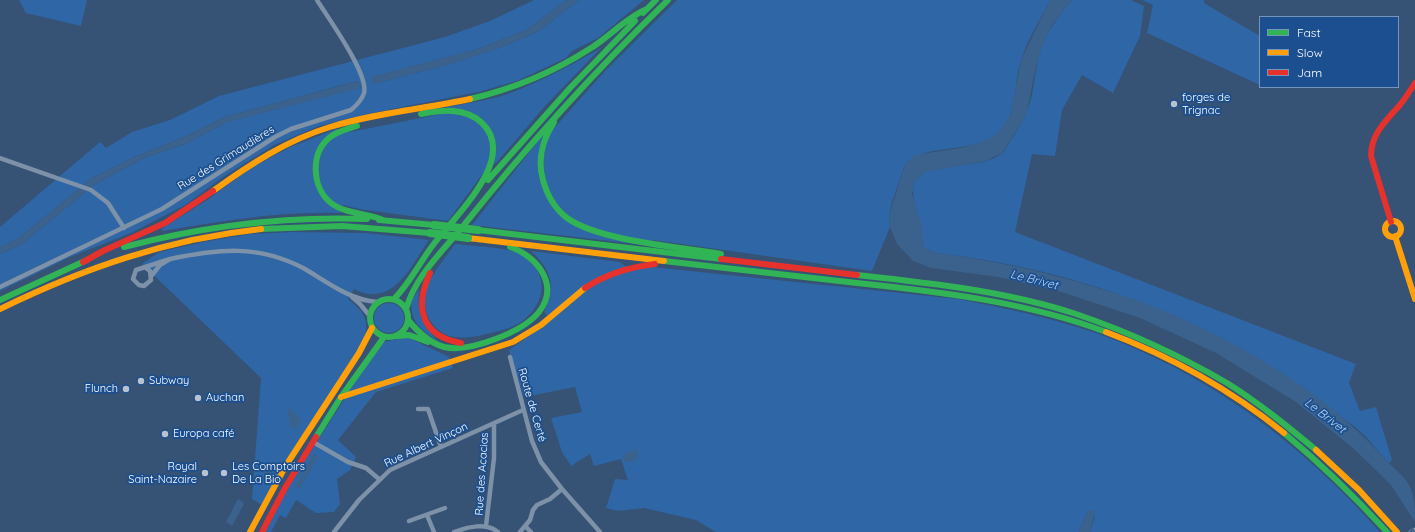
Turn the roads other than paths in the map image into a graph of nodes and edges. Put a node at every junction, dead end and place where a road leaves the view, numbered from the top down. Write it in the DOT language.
graph roads {
  1 [pos="317,0"];
  2 [pos="656,0"];
  3 [pos="668,0"];
  4 [pos="647,9"];
  5 [pos="1415,83"];
  6 [pos="565,104"];
  7 [pos="0,158"];
  8 [pos="383,220"];
  9 [pos="124,228"];
  10 [pos="432,229"];
  11 [pos="479,239"];
  12 [pos="448,244"];
  13 [pos="170,259"];
  14 [pos="83,262"];
  15 [pos="684,263"];
  16 [pos="762,264"];
  17 [pos="146,268"];
  18 [pos="152,275"];
  19 [pos="412,279"];
  20 [pos="0,287"];
  21 [pos="347,294"];
  22 [pos="394,299"];
  23 [pos="1415,299"];
  24 [pos="0,300"];
  25 [pos="377,302"];
  26 [pos="0,309"];
  27 [pos="406,309"];
  28 [pos="369,315"];
  29 [pos="408,320"];
  30 [pos="372,328"];
  31 [pos="384,336"];
  32 [pos="395,336"];
  33 [pos="469,346"];
  34 [pos="484,352"];
  35 [pos="510,357"];
  36 [pos="341,397"];
  37 [pos="418,409"];
  38 [pos="523,410"];
  39 [pos="494,424"];
  40 [pos="313,442"];
  41 [pos="441,447"];
  42 [pos="379,479"];
  43 [pos="562,489"];
  44 [pos="445,508"];
  45 [pos="1374,511"];
  46 [pos="427,515"];
  47 [pos="409,521"];
  48 [pos="486,526"];
  49 [pos="525,526"];
  50 [pos="250,532"];
  51 [pos="262,532"];
  52 [pos="334,532"];
  53 [pos="434,532"];
  54 [pos="454,532"];
  55 [pos="498,532"];
  56 [pos="520,532"];
  57 [pos="531,532"];
  58 [pos="600,532"];
  59 [pos="1387,532"];
  60 [pos="1397,532"];
  1 -- 9 [label="street, Rue des Grimaudières"];
  2 -- 4 [label="main road"];
  3 -- 6 [label="main road"];
  4 -- 14 [label="main road"];
  4 -- 19 [label="main road"];
  5 -- 23 [label="main road"];
  6 -- 12 [label="main road"];
  6 -- 16 [label="main road"];
  7 -- 9 [label="street"];
  8 -- 10 [label="main road"];
  8 -- 14 [label="main road"];
  8 -- 19 [label="main road"];
  9 -- 20 [label="street, Rue des Grimaudières"];
  10 -- 11 [label="main road, bridge"];
  10 -- 16 [label="main road, bridge"];
  10 -- 26 [label="main road"];
  11 -- 15 [label="main road"];
  11 -- 33 [label="main road"];
  12 -- 27 [label="main road"];
  12 -- 33 [label="main road"];
  13 -- 17 [label="street"];
  13 -- 18 [label="street"];
  13 -- 21 [label="street"];
  14 -- 24 [label="main road"];
  15 -- 34 [label="main road"];
  15 -- 45 [label="main road"];
  16 -- 45 [label="main road"];
  17 -- 18 [label="street"];
  17 -- 18 [label="street"];
  19 -- 22 [label="main road"];
  21 -- 25 [label="street"];
  21 -- 28 [label="street"];
  22 -- 25 [label="main road"];
  22 -- 27 [label="main road"];
  25 -- 28 [label="main road"];
  27 -- 29 [label="main road"];
  28 -- 30 [label="main road"];
  29 -- 32 [label="main road"];
  29 -- 33 [label="main road"];
  30 -- 31 [label="main road"];
  30 -- 50 [label="main road"];
  31 -- 32 [label="main road"];
  31 -- 36 [label="main road"];
  32 -- 34 [label="main road"];
  34 -- 36 [label="main road"];
  35 -- 38 [label="street, Route de Certé"];
  36 -- 40 [label="main road"];
  37 -- 41 [label="street"];
  38 -- 39 [label="street, Rue Albert Vinçon"];
  38 -- 43 [label="street, Route de Certé"];
  39 -- 41 [label="street, Rue Albert Vinçon"];
  39 -- 48 [label="street, Rue des Acacias"];
  40 -- 42 [label="street"];
  40 -- 51 [label="main road"];
  41 -- 42 [label="street, Rue Albert Vinçon"];
  42 -- 52 [label="street, Rue Albert Vinçon"];
  43 -- 49 [label="street"];
  43 -- 58 [label="street, Route de Certé"];
  44 -- 46 [label="street"];
  45 -- 59 [label="main road"];
  45 -- 60 [label="main road"];
  46 -- 47 [label="street"];
  46 -- 53 [label="street"];
  48 -- 54 [label="street"];
  48 -- 55 [label="street"];
  49 -- 56 [label="street"];
  49 -- 57 [label="street"];
}
